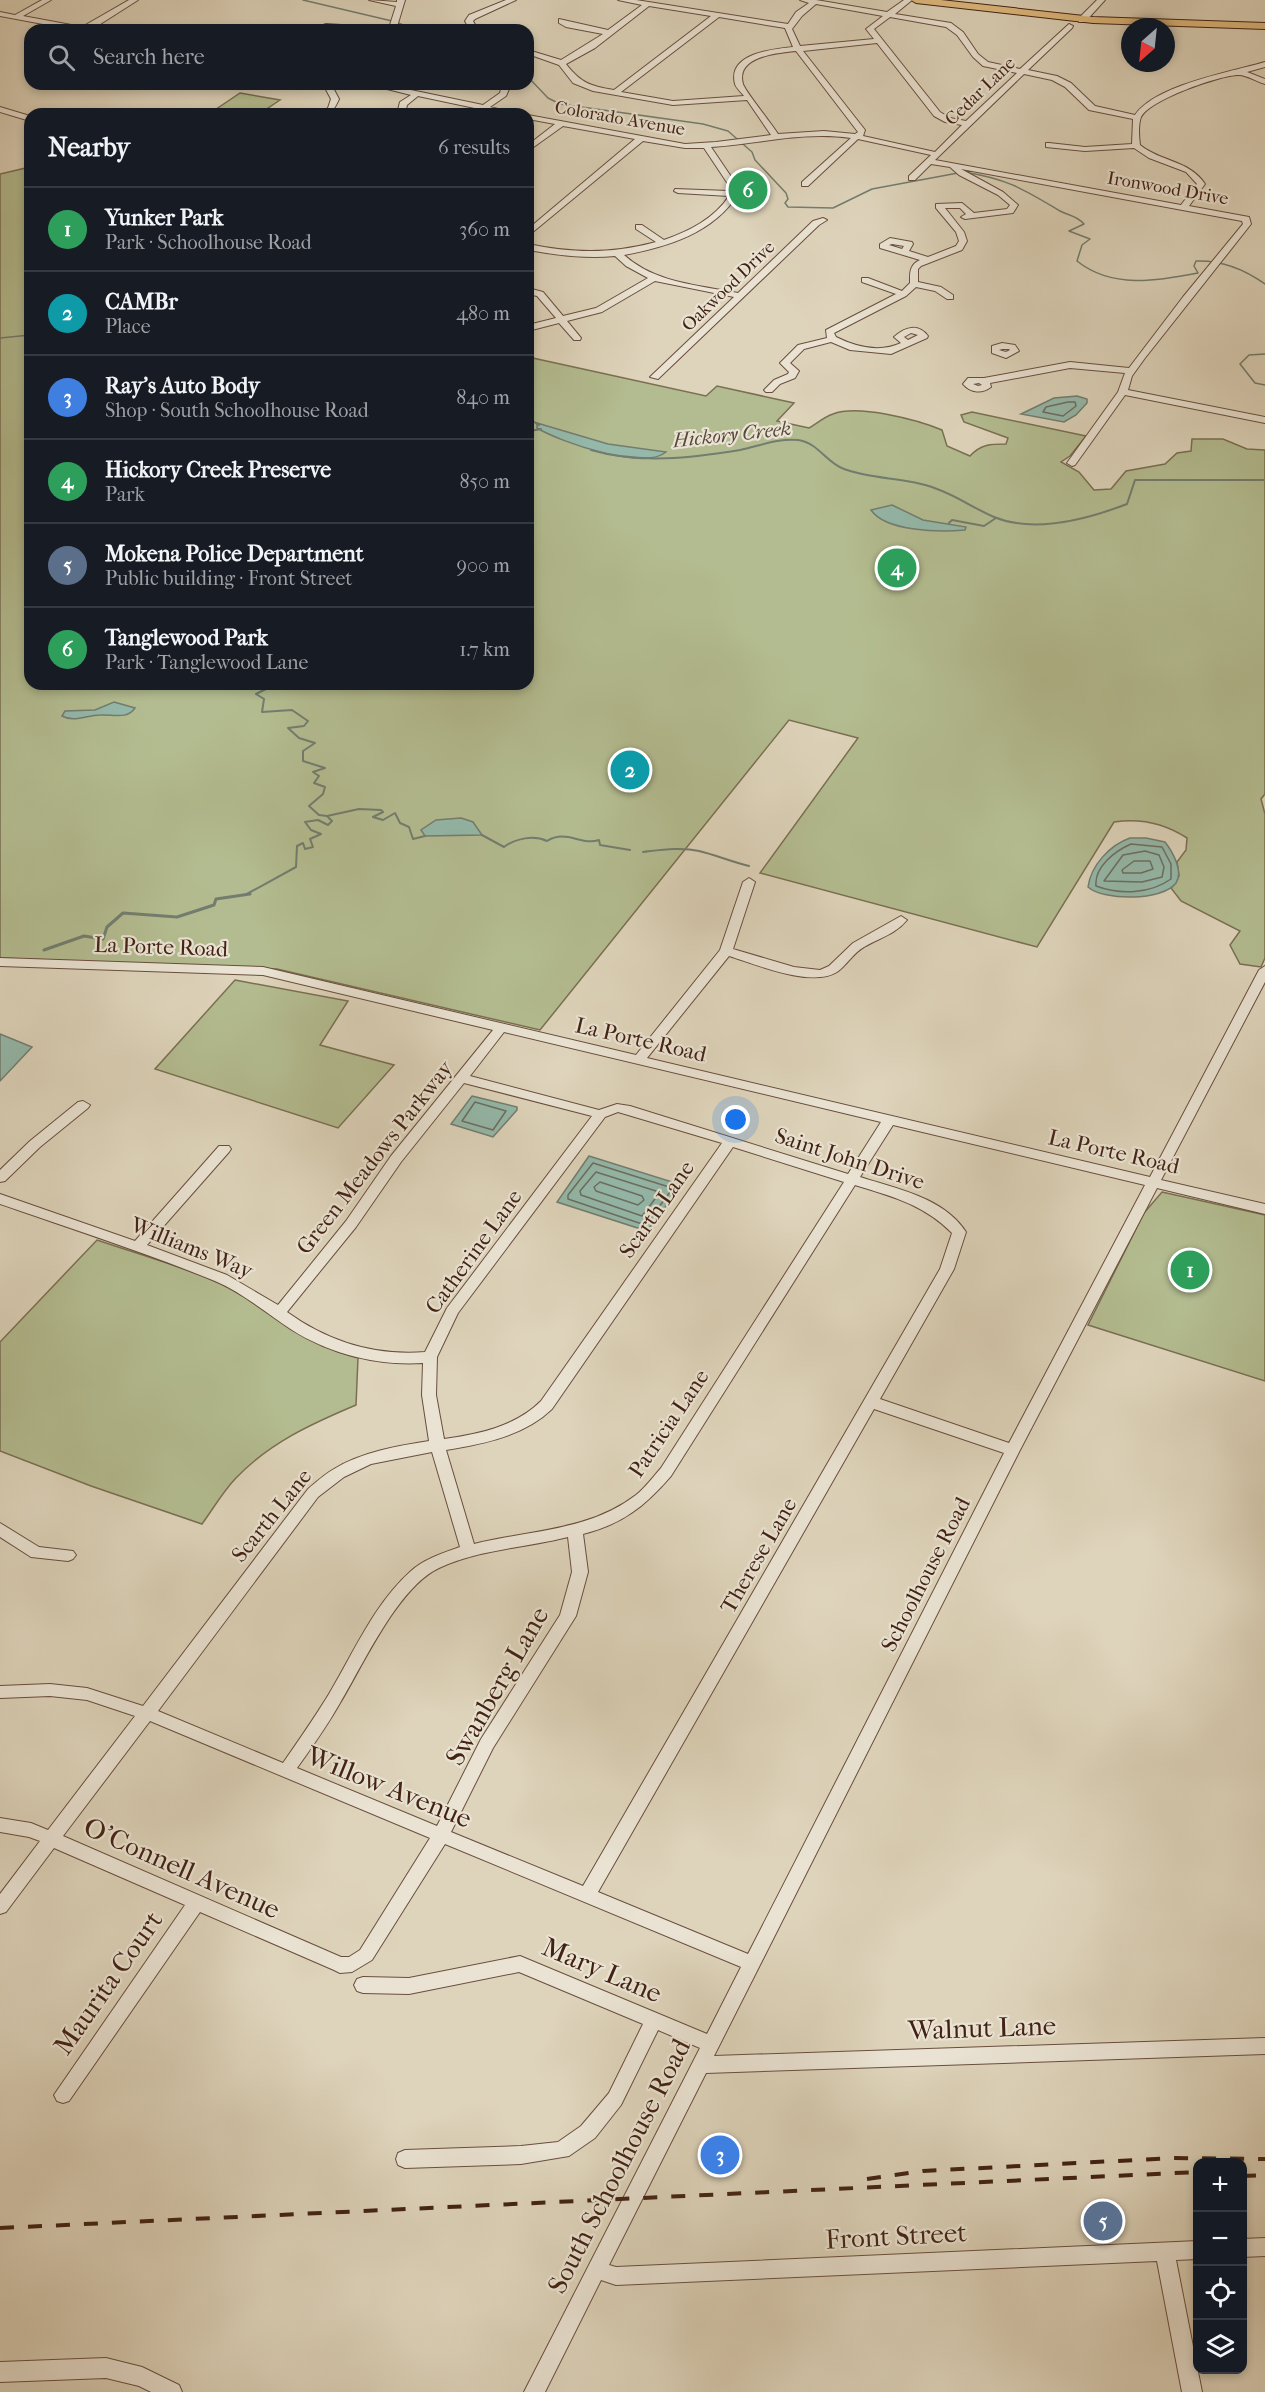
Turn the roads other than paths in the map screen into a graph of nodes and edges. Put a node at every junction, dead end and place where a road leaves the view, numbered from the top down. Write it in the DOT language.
graph roads {
  1 [pos="33,0"];
  2 [pos="134,0"];
  3 [pos="373,0"];
  4 [pos="492,0"];
  5 [pos="512,0"];
  6 [pos="622,0"];
  7 [pos="804,0"];
  8 [pos="908,0"];
  9 [pos="916,0"];
  10 [pos="941,0"];
  11 [pos="1101,0"];
  12 [pos="45,1"];
  13 [pos="815,2"];
  14 [pos="401,3"];
  15 [pos="500,3"];
  16 [pos="648,4"];
  17 [pos="0,14"];
  18 [pos="887,14"];
  19 [pos="717,15"];
  20 [pos="16,17"];
  21 [pos="1083,18"];
  22 [pos="562,21"];
  23 [pos="53,24"];
  24 [pos="95,24"];
  25 [pos="394,24"];
  26 [pos="470,24"];
  27 [pos="1265,24"];
  28 [pos="788,26"];
  29 [pos="1069,26"];
  30 [pos="610,33"];
  31 [pos="877,41"];
  32 [pos="798,49"];
  33 [pos="534,54"];
  34 [pos="562,63"];
  35 [pos="1265,64"];
  36 [pos="1021,72"];
  37 [pos="1242,73"];
  38 [pos="1265,82"];
  39 [pos="330,90"];
  40 [pos="402,90"];
  41 [pos="505,90"];
  42 [pos="418,93"];
  43 [pos="615,93"];
  44 [pos="750,98"];
  45 [pos="485,106"];
  46 [pos="331,108"];
  47 [pos="402,108"];
  48 [pos="492,108"];
  49 [pos="0,109"];
  50 [pos="24,117"];
  51 [pos="534,118"];
  52 [pos="1137,118"];
  53 [pos="562,123"];
  54 [pos="968,124"];
  55 [pos="776,136"];
  56 [pos="641,138"];
  57 [pos="856,138"];
  58 [pos="534,144"];
  59 [pos="1049,145"];
  60 [pos="1136,146"];
  61 [pos="707,147"];
  62 [pos="932,157"];
  63 [pos="956,166"];
  64 [pos="912,177"];
  65 [pos="805,184"];
  66 [pos="678,191"];
  67 [pos="734,194"];
  68 [pos="1184,207"];
  69 [pos="972,216"];
  70 [pos="951,218"];
  71 [pos="824,220"];
  72 [pos="639,227"];
  73 [pos="534,228"];
  74 [pos="682,236"];
  75 [pos="662,242"];
  76 [pos="696,242"];
  77 [pos="534,249"];
  78 [pos="904,252"];
  79 [pos="618,254"];
  80 [pos="927,260"];
  81 [pos="655,277"];
  82 [pos="865,280"];
  83 [pos="914,284"];
  84 [pos="534,292"];
  85 [pos="903,294"];
  86 [pos="742,296"];
  87 [pos="950,297"];
  88 [pos="562,320"];
  89 [pos="534,327"];
  90 [pos="577,338"];
  91 [pos="832,339"];
  92 [pos="905,342"];
  93 [pos="1131,371"];
  94 [pos="655,377"];
  95 [pos="984,381"];
  96 [pos="769,390"];
  97 [pos="1123,392"];
  98 [pos="1265,420"];
  99 [pos="1072,463"];
  100 [pos="749,882"];
  101 [pos="901,920"];
  102 [pos="726,951"];
  103 [pos="0,962"];
  104 [pos="1265,970"];
  105 [pos="501,1028"];
  106 [pos="639,1060"];
  107 [pos="462,1078"];
  108 [pos="83,1105"];
  109 [pos="600,1114"];
  110 [pos="890,1119"];
  111 [pos="730,1141"];
  112 [pos="224,1149"];
  113 [pos="0,1178"];
  114 [pos="852,1179"];
  115 [pos="1155,1182"];
  116 [pos="0,1199"];
  117 [pos="1265,1209"];
  118 [pos="958,1232"];
  119 [pos="137,1247"];
  120 [pos="280,1312"];
  121 [pos="430,1357"];
  122 [pos="871,1402"];
  123 [pos="437,1444"];
  124 [pos="1013,1450"];
  125 [pos="0,1529"];
  126 [pos="575,1532"];
  127 [pos="469,1551"];
  128 [pos="68,1556"];
  129 [pos="0,1692"];
  130 [pos="146,1713"];
  131 [pos="286,1772"];
  132 [pos="0,1825"];
  133 [pos="441,1836"];
  134 [pos="51,1839"];
  135 [pos="587,1896"];
  136 [pos="197,1902"];
  137 [pos="0,1907"];
  138 [pos="752,1964"];
  139 [pos="340,1965"];
  140 [pos="363,1984"];
  141 [pos="653,2022"];
  142 [pos="711,2044"];
  143 [pos="1265,2046"];
  144 [pos="701,2065"];
  145 [pos="63,2095"];
  146 [pos="405,2159"];
  147 [pos="1265,2247"];
  148 [pos="1247,2248"];
  149 [pos="1193,2250"];
  150 [pos="1165,2251"];
  151 [pos="597,2270"];
  152 [pos="0,2372"];
  153 [pos="172,2392"];
  154 [pos="534,2392"];
  155 [pos="1192,2392"];
  1 -- 12 [label="street"];
  2 -- 24 [label="street"];
  3 -- 14 [label="street"];
  4 -- 15 [label="street"];
  5 -- 15 [label="street"];
  6 -- 16 [label="street"];
  7 -- 13 [label="street"];
  8 -- 18 [label="street"];
  9 -- 21 [label="main road"];
  10 -- 21 [label="main road"];
  11 -- 21 [label="street"];
  12 -- 20 [label="street"];
  13 -- 18 [label="street"];
  13 -- 28 [label="street"];
  14 -- 25 [label="street"];
  15 -- 26 [label="street"];
  16 -- 19 [label="street"];
  16 -- 30 [label="street"];
  17 -- 20 [label="street"];
  18 -- 31 [label="street"];
  18 -- 36 [label="street"];
  19 -- 28 [label="street"];
  19 -- 43 [label="street"];
  20 -- 23 [label="street"];
  21 -- 27 [label="main road"];
  22 -- 30 [label="street"];
  28 -- 32 [label="street"];
  29 -- 36 [label="street, Cedar Lane"];
  30 -- 34 [label="street"];
  31 -- 32 [label="street"];
  31 -- 54 [label="street"];
  32 -- 44 [label="street"];
  32 -- 57 [label="street"];
  33 -- 34 [label="street"];
  34 -- 43 [label="street"];
  35 -- 37 [label="street"];
  36 -- 52 [label="street"];
  36 -- 54 [label="street, Cedar Lane"];
  37 -- 38 [label="street"];
  37 -- 52 [label="street"];
  39 -- 46 [label="street"];
  40 -- 42 [label="street"];
  41 -- 45 [label="street"];
  42 -- 45 [label="street"];
  42 -- 47 [label="street"];
  43 -- 44 [label="street"];
  44 -- 55 [label="street"];
  45 -- 48 [label="street"];
  49 -- 50 [label="street"];
  51 -- 53 [label="street, Colorado Avenue"];
  52 -- 60 [label="street"];
  53 -- 56 [label="street, Colorado Avenue"];
  53 -- 58 [label="street"];
  54 -- 62 [label="street, Cedar Lane"];
  55 -- 57 [label="street, Colorado Avenue"];
  55 -- 61 [label="street, Colorado Avenue"];
  56 -- 61 [label="street, Colorado Avenue"];
  56 -- 73 [label="street"];
  57 -- 62 [label="street, Ironwood Drive"];
  57 -- 65 [label="street"];
  59 -- 60 [label="street"];
  60 -- 68 [label="street"];
  61 -- 67 [label="street"];
  62 -- 63 [label="street, Ironwood Drive"];
  62 -- 64 [label="street, Cedar Lane"];
  63 -- 68 [label="street, Ironwood Drive"];
  63 -- 69 [label="street"];
  66 -- 67 [label="street"];
  67 -- 74 [label="street"];
  68 -- 93 [label="street, Ironwood Drive"];
  69 -- 70 [label="street"];
  69 -- 70 [label="street"];
  70 -- 80 [label="street"];
  71 -- 86 [label="street, Oakwood Drive"];
  72 -- 75 [label="street"];
  74 -- 75 [label="street"];
  74 -- 76 [label="street"];
  75 -- 79 [label="street"];
  77 -- 79 [label="street"];
  78 -- 80 [label="street"];
  79 -- 81 [label="street"];
  80 -- 83 [label="street"];
  81 -- 86 [label="street"];
  81 -- 88 [label="street"];
  82 -- 85 [label="street"];
  83 -- 85 [label="street"];
  83 -- 87 [label="street"];
  84 -- 88 [label="street"];
  85 -- 91 [label="street"];
  86 -- 94 [label="street, Oakwood Drive"];
  88 -- 89 [label="street"];
  88 -- 90 [label="street"];
  91 -- 92 [label="street"];
  91 -- 96 [label="street"];
  93 -- 95 [label="street"];
  93 -- 97 [label="street, Ironwood Drive"];
  97 -- 98 [label="street"];
  97 -- 99 [label="street, Ironwood Drive"];
  100 -- 102 [label="street"];
  101 -- 102 [label="street"];
  102 -- 106 [label="street"];
  103 -- 105 [label="street, La Porte Road"];
  104 -- 115 [label="street"];
  105 -- 106 [label="street, La Porte Road"];
  105 -- 107 [label="street, Green Meadows Parkway"];
  106 -- 110 [label="street, La Porte Road"];
  107 -- 109 [label="street"];
  107 -- 120 [label="street, Green Meadows Parkway"];
  108 -- 113 [label="street"];
  109 -- 111 [label="street, Saint John Drive"];
  109 -- 121 [label="street, Catherine Lane"];
  110 -- 114 [label="street, Patricia Lane"];
  110 -- 115 [label="street, La Porte Road"];
  111 -- 114 [label="street, Saint John Drive"];
  111 -- 123 [label="street, Scarth Lane"];
  112 -- 119 [label="street"];
  114 -- 118 [label="street, Saint John Drive"];
  114 -- 126 [label="street, Patricia Lane"];
  115 -- 117 [label="street, La Porte Road"];
  115 -- 124 [label="street, Schoolhouse Road"];
  116 -- 119 [label="street, Williams Way"];
  118 -- 122 [label="street, Therese Lane"];
  119 -- 120 [label="street, Williams Way"];
  120 -- 121 [label="street, Williams Way"];
  121 -- 123 [label="street, Catherine Lane"];
  122 -- 124 [label="street"];
  122 -- 135 [label="street, Therese Lane"];
  123 -- 127 [label="street, Catherine Lane"];
  123 -- 130 [label="street, Scarth Lane"];
  124 -- 138 [label="street, Schoolhouse Road"];
  125 -- 128 [label="street"];
  126 -- 127 [label="street, Patricia Lane"];
  126 -- 133 [label="street, Swanberg Lane"];
  127 -- 131 [label="street, Patricia Lane"];
  129 -- 130 [label="street, Willow Avenue"];
  130 -- 131 [label="street, Willow Avenue"];
  130 -- 134 [label="street, Scarth Lane"];
  131 -- 133 [label="street, Willow Avenue"];
  132 -- 134 [label="street, O'Connell Avenue"];
  133 -- 135 [label="street, Willow Avenue"];
  133 -- 139 [label="street, Swanberg Lane"];
  134 -- 136 [label="street, O'Connell Avenue"];
  134 -- 137 [label="street, Scarth Lane"];
  135 -- 138 [label="street, Willow Avenue"];
  136 -- 139 [label="street, O'Connell Avenue"];
  136 -- 145 [label="street, Maurita Court"];
  138 -- 142 [label="street, South Schoolhouse Road"];
  140 -- 141 [label="street, Mary Lane"];
  141 -- 142 [label="street, Mary Lane"];
  141 -- 146 [label="street"];
  142 -- 144 [label="street, South Schoolhouse Road"];
  143 -- 144 [label="street, Walnut Lane"];
  144 -- 151 [label="street, South Schoolhouse Road"];
  147 -- 148 [label="street"];
  149 -- 150 [label="street, Front Street"];
  150 -- 151 [label="street, Front Street"];
  150 -- 155 [label="street"];
  151 -- 154 [label="street, South Schoolhouse Road"];
  152 -- 153 [label="street"];
}
